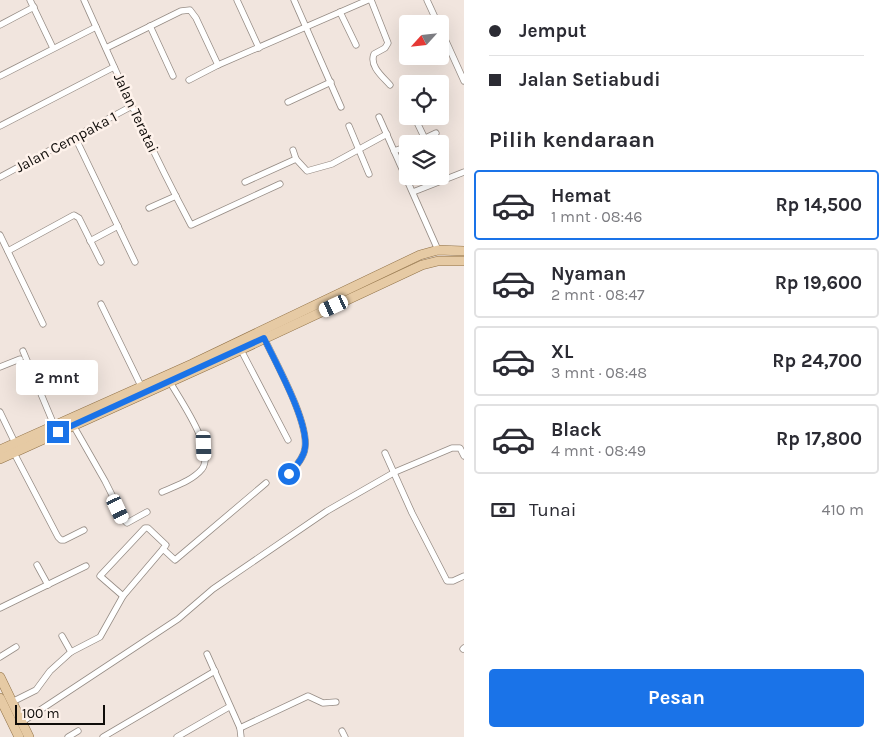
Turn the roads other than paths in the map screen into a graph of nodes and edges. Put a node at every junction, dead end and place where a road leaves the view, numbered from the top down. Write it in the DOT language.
graph roads {
  1 [pos="30,0"];
  2 [pos="84,0"];
  3 [pos="237,0"];
  4 [pos="294,0"];
  5 [pos="369,0"];
  6 [pos="428,0"];
  7 [pos="34,7"];
  8 [pos="340,12"];
  9 [pos="434,15"];
  10 [pos="0,25"];
  11 [pos="96,26"];
  12 [pos="150,26"];
  13 [pos="305,26"];
  14 [pos="356,45"];
  15 [pos="53,48"];
  16 [pos="106,48"];
  17 [pos="259,48"];
  18 [pos="449,48"];
  19 [pos="218,65"];
  20 [pos="114,67"];
  21 [pos="0,76"];
  22 [pos="173,76"];
  23 [pos="189,80"];
  24 [pos="464,81"];
  25 [pos="330,82"];
  26 [pos="390,85"];
  27 [pos="288,102"];
  28 [pos="132,106"];
  29 [pos="341,107"];
  30 [pos="380,117"];
  31 [pos="0,126"];
  32 [pos="348,126"];
  33 [pos="436,133"];
  34 [pos="387,134"];
  35 [pos="432,135"];
  36 [pos="75,137"];
  37 [pos="358,149"];
  38 [pos="399,149"];
  39 [pos="293,150"];
  40 [pos="394,151"];
  41 [pos="296,159"];
  42 [pos="464,172"];
  43 [pos="369,174"];
  44 [pos="0,177"];
  45 [pos="245,182"];
  46 [pos="280,184"];
  47 [pos="413,192"];
  48 [pos="176,196"];
  49 [pos="149,208"];
  50 [pos="118,226"];
  51 [pos="0,235"];
  52 [pos="90,241"];
  53 [pos="438,250"];
  54 [pos="8,251"];
  55 [pos="464,251"];
  56 [pos="464,261"];
  57 [pos="101,262"];
  58 [pos="135,262"];
  59 [pos="101,304"];
  60 [pos="44,324"];
  61 [pos="264,338"];
  62 [pos="241,350"];
  63 [pos="23,351"];
  64 [pos="20,358"];
  65 [pos="0,366"];
  66 [pos="170,382"];
  67 [pos="140,386"];
  68 [pos="0,412"];
  69 [pos="54,425"];
  70 [pos="73,425"];
  71 [pos="288,440"];
  72 [pos="14,448"];
  73 [pos="0,450"];
  74 [pos="385,453"];
  75 [pos="464,456"];
  76 [pos="0,459"];
  77 [pos="395,472"];
  78 [pos="289,474"];
  79 [pos="266,483"];
  80 [pos="162,492"];
  81 [pos="147,512"];
  82 [pos="84,530"];
  83 [pos="163,549"];
  84 [pos="37,565"];
  85 [pos="86,566"];
  86 [pos="464,576"];
  87 [pos="48,585"];
  88 [pos="123,596"];
  89 [pos="0,608"];
  90 [pos="62,636"];
  91 [pos="16,647"];
  92 [pos="71,652"];
  93 [pos="208,654"];
  94 [pos="0,657"];
  95 [pos="215,671"];
  96 [pos="0,677"];
  97 [pos="0,698"];
  98 [pos="12,702"];
  99 [pos="336,702"];
  100 [pos="229,707"];
  101 [pos="22,722"];
  102 [pos="240,728"];
  103 [pos="78,731"];
  104 [pos="19,737"];
  105 [pos="29,737"];
  106 [pos="68,737"];
  107 [pos="103,737"];
  108 [pos="177,737"];
  109 [pos="240,737"];
  1 -- 7 [label="street"];
  2 -- 11 [label="street, Jalan Teratai"];
  3 -- 17 [label="street"];
  4 -- 13 [label="street"];
  5 -- 8 [label="street"];
  5 -- 26 [label="street"];
  6 -- 9 [label="street"];
  7 -- 10 [label="street"];
  7 -- 15 [label="street"];
  8 -- 13 [label="street"];
  8 -- 14 [label="street"];
  11 -- 15 [label="street"];
  11 -- 16 [label="street, Jalan Teratai"];
  12 -- 16 [label="street"];
  12 -- 19 [label="street"];
  12 -- 22 [label="street"];
  13 -- 17 [label="street"];
  13 -- 25 [label="street"];
  15 -- 21 [label="street"];
  16 -- 20 [label="street, Jalan Teratai"];
  17 -- 19 [label="street"];
  18 -- 24 [label="street"];
  19 -- 23 [label="street"];
  20 -- 28 [label="street, Jalan Teratai"];
  20 -- 31 [label="street"];
  25 -- 27 [label="street"];
  25 -- 29 [label="street"];
  28 -- 36 [label="street, Jalan Cempaka 1"];
  28 -- 48 [label="street, Jalan Teratai"];
  30 -- 34 [label="street"];
  32 -- 37 [label="street"];
  33 -- 35 [label="street"];
  34 -- 37 [label="street"];
  34 -- 40 [label="street"];
  36 -- 44 [label="street, Jalan Cempaka 1"];
  36 -- 50 [label="street"];
  37 -- 41 [label="street"];
  37 -- 43 [label="street"];
  38 -- 40 [label="street"];
  39 -- 41 [label="street"];
  40 -- 47 [label="street"];
  41 -- 45 [label="street"];
  42 -- 47 [label="street"];
  46 -- 48 [label="street, Jalan Teratai"];
  47 -- 53 [label="street"];
  48 -- 49 [label="street"];
  50 -- 52 [label="street"];
  50 -- 58 [label="street"];
  51 -- 54 [label="street"];
  52 -- 54 [label="street"];
  52 -- 57 [label="street"];
  53 -- 55 [label="main road"];
  53 -- 67 [label="main road"];
  54 -- 60 [label="street"];
  56 -- 61 [label="main road"];
  59 -- 67 [label="street"];
  61 -- 62 [label="main road"];
  61 -- 78 [label="street"];
  62 -- 66 [label="main road"];
  62 -- 71 [label="street"];
  63 -- 69 [label="street"];
  64 -- 65 [label="street"];
  66 -- 70 [label="main road"];
  66 -- 80 [label="street"];
  67 -- 69 [label="main road"];
  68 -- 72 [label="street"];
  69 -- 72 [label="main road"];
  70 -- 72 [label="main road"];
  70 -- 81 [label="street"];
  72 -- 73 [label="main road"];
  72 -- 76 [label="main road"];
  72 -- 82 [label="street"];
  74 -- 77 [label="street"];
  75 -- 77 [label="street"];
  77 -- 86 [label="street"];
  77 -- 101 [label="street"];
  79 -- 83 [label="street"];
  83 -- 88 [label="street"];
  83 -- 88 [label="street"];
  84 -- 87 [label="street"];
  85 -- 87 [label="street"];
  87 -- 89 [label="street"];
  88 -- 92 [label="street"];
  90 -- 92 [label="street"];
  91 -- 94 [label="street"];
  92 -- 98 [label="street"];
  93 -- 95 [label="street"];
  95 -- 100 [label="street"];
  95 -- 107 [label="street"];
  96 -- 98 [label="main road"];
  97 -- 104 [label="main road"];
  98 -- 101 [label="main road"];
  99 -- 102 [label="street"];
  100 -- 102 [label="street"];
  100 -- 108 [label="street"];
  101 -- 105 [label="main road"];
  102 -- 109 [label="street"];
  103 -- 106 [label="street"];
}
